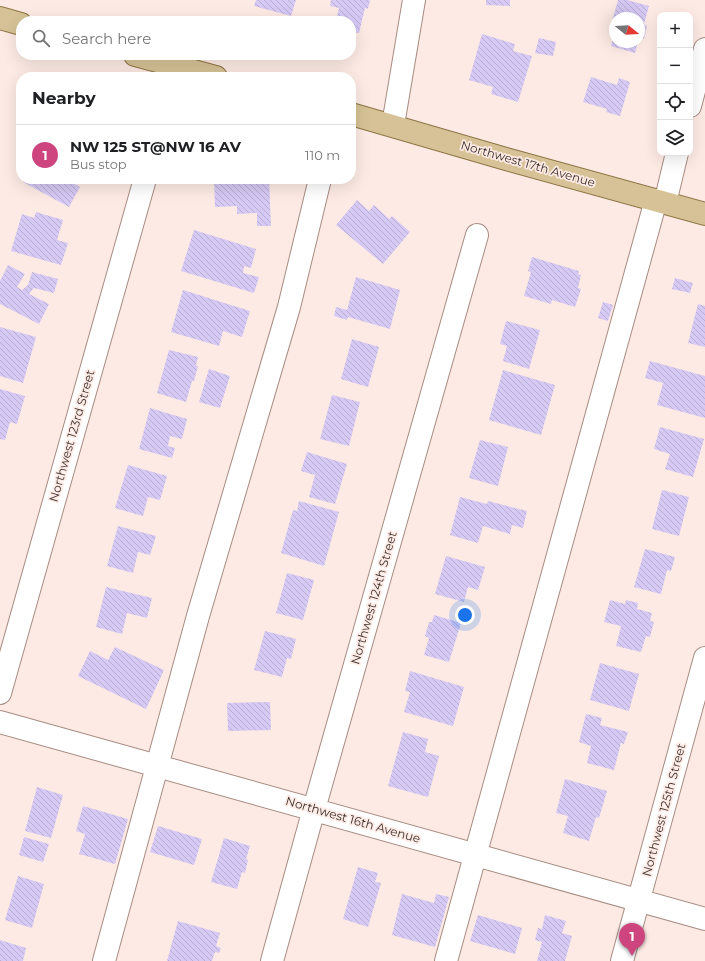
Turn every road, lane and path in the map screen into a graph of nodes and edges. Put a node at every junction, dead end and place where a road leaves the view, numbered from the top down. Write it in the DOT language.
graph roads {
  1 [pos="414,0"];
  2 [pos="0,18"];
  3 [pos="16,23"];
  4 [pos="705,49"];
  5 [pos="153,60"];
  6 [pos="198,72"];
  7 [pos="693,95"];
  8 [pos="356,115"];
  9 [pos="393,125"];
  10 [pos="676,156"];
  11 [pos="144,184"];
  12 [pos="319,184"];
  13 [pos="660,201"];
  14 [pos="705,214"];
  15 [pos="477,235"];
  16 [pos="705,658"];
  17 [pos="0,693"];
  18 [pos="0,722"];
  19 [pos="158,766"];
  20 [pos="314,809"];
  21 [pos="475,855"];
  22 [pos="639,901"];
  23 [pos="705,919"];
  24 [pos="104,961"];
  25 [pos="272,961"];
  26 [pos="446,961"];
  27 [pos="622,961"];
  1 -- 9 [label="street"];
  2 -- 3 [label="main road"];
  4 -- 7 [label="street"];
  5 -- 6 [label="main road"];
  8 -- 9 [label="main road, Northwest 17th Avenue"];
  9 -- 13 [label="main road, Northwest 17th Avenue"];
  10 -- 13 [label="street"];
  11 -- 17 [label="street, Northwest 123rd Street"];
  12 -- 19 [label="street"];
  13 -- 14 [label="main road, Northwest 17th Avenue"];
  13 -- 21 [label="street"];
  15 -- 20 [label="street, Northwest 124th Street"];
  16 -- 22 [label="street, Northwest 125th Street"];
  18 -- 19 [label="street, Northwest 16th Avenue"];
  19 -- 20 [label="street, Northwest 16th Avenue"];
  19 -- 24 [label="street"];
  20 -- 21 [label="street, Northwest 16th Avenue"];
  20 -- 25 [label="street, Northwest 124th Street"];
  21 -- 22 [label="street, Northwest 16th Avenue"];
  21 -- 26 [label="street"];
  22 -- 23 [label="street, Northwest 16th Avenue"];
  22 -- 27 [label="street, Northwest 125th Street"];
}
